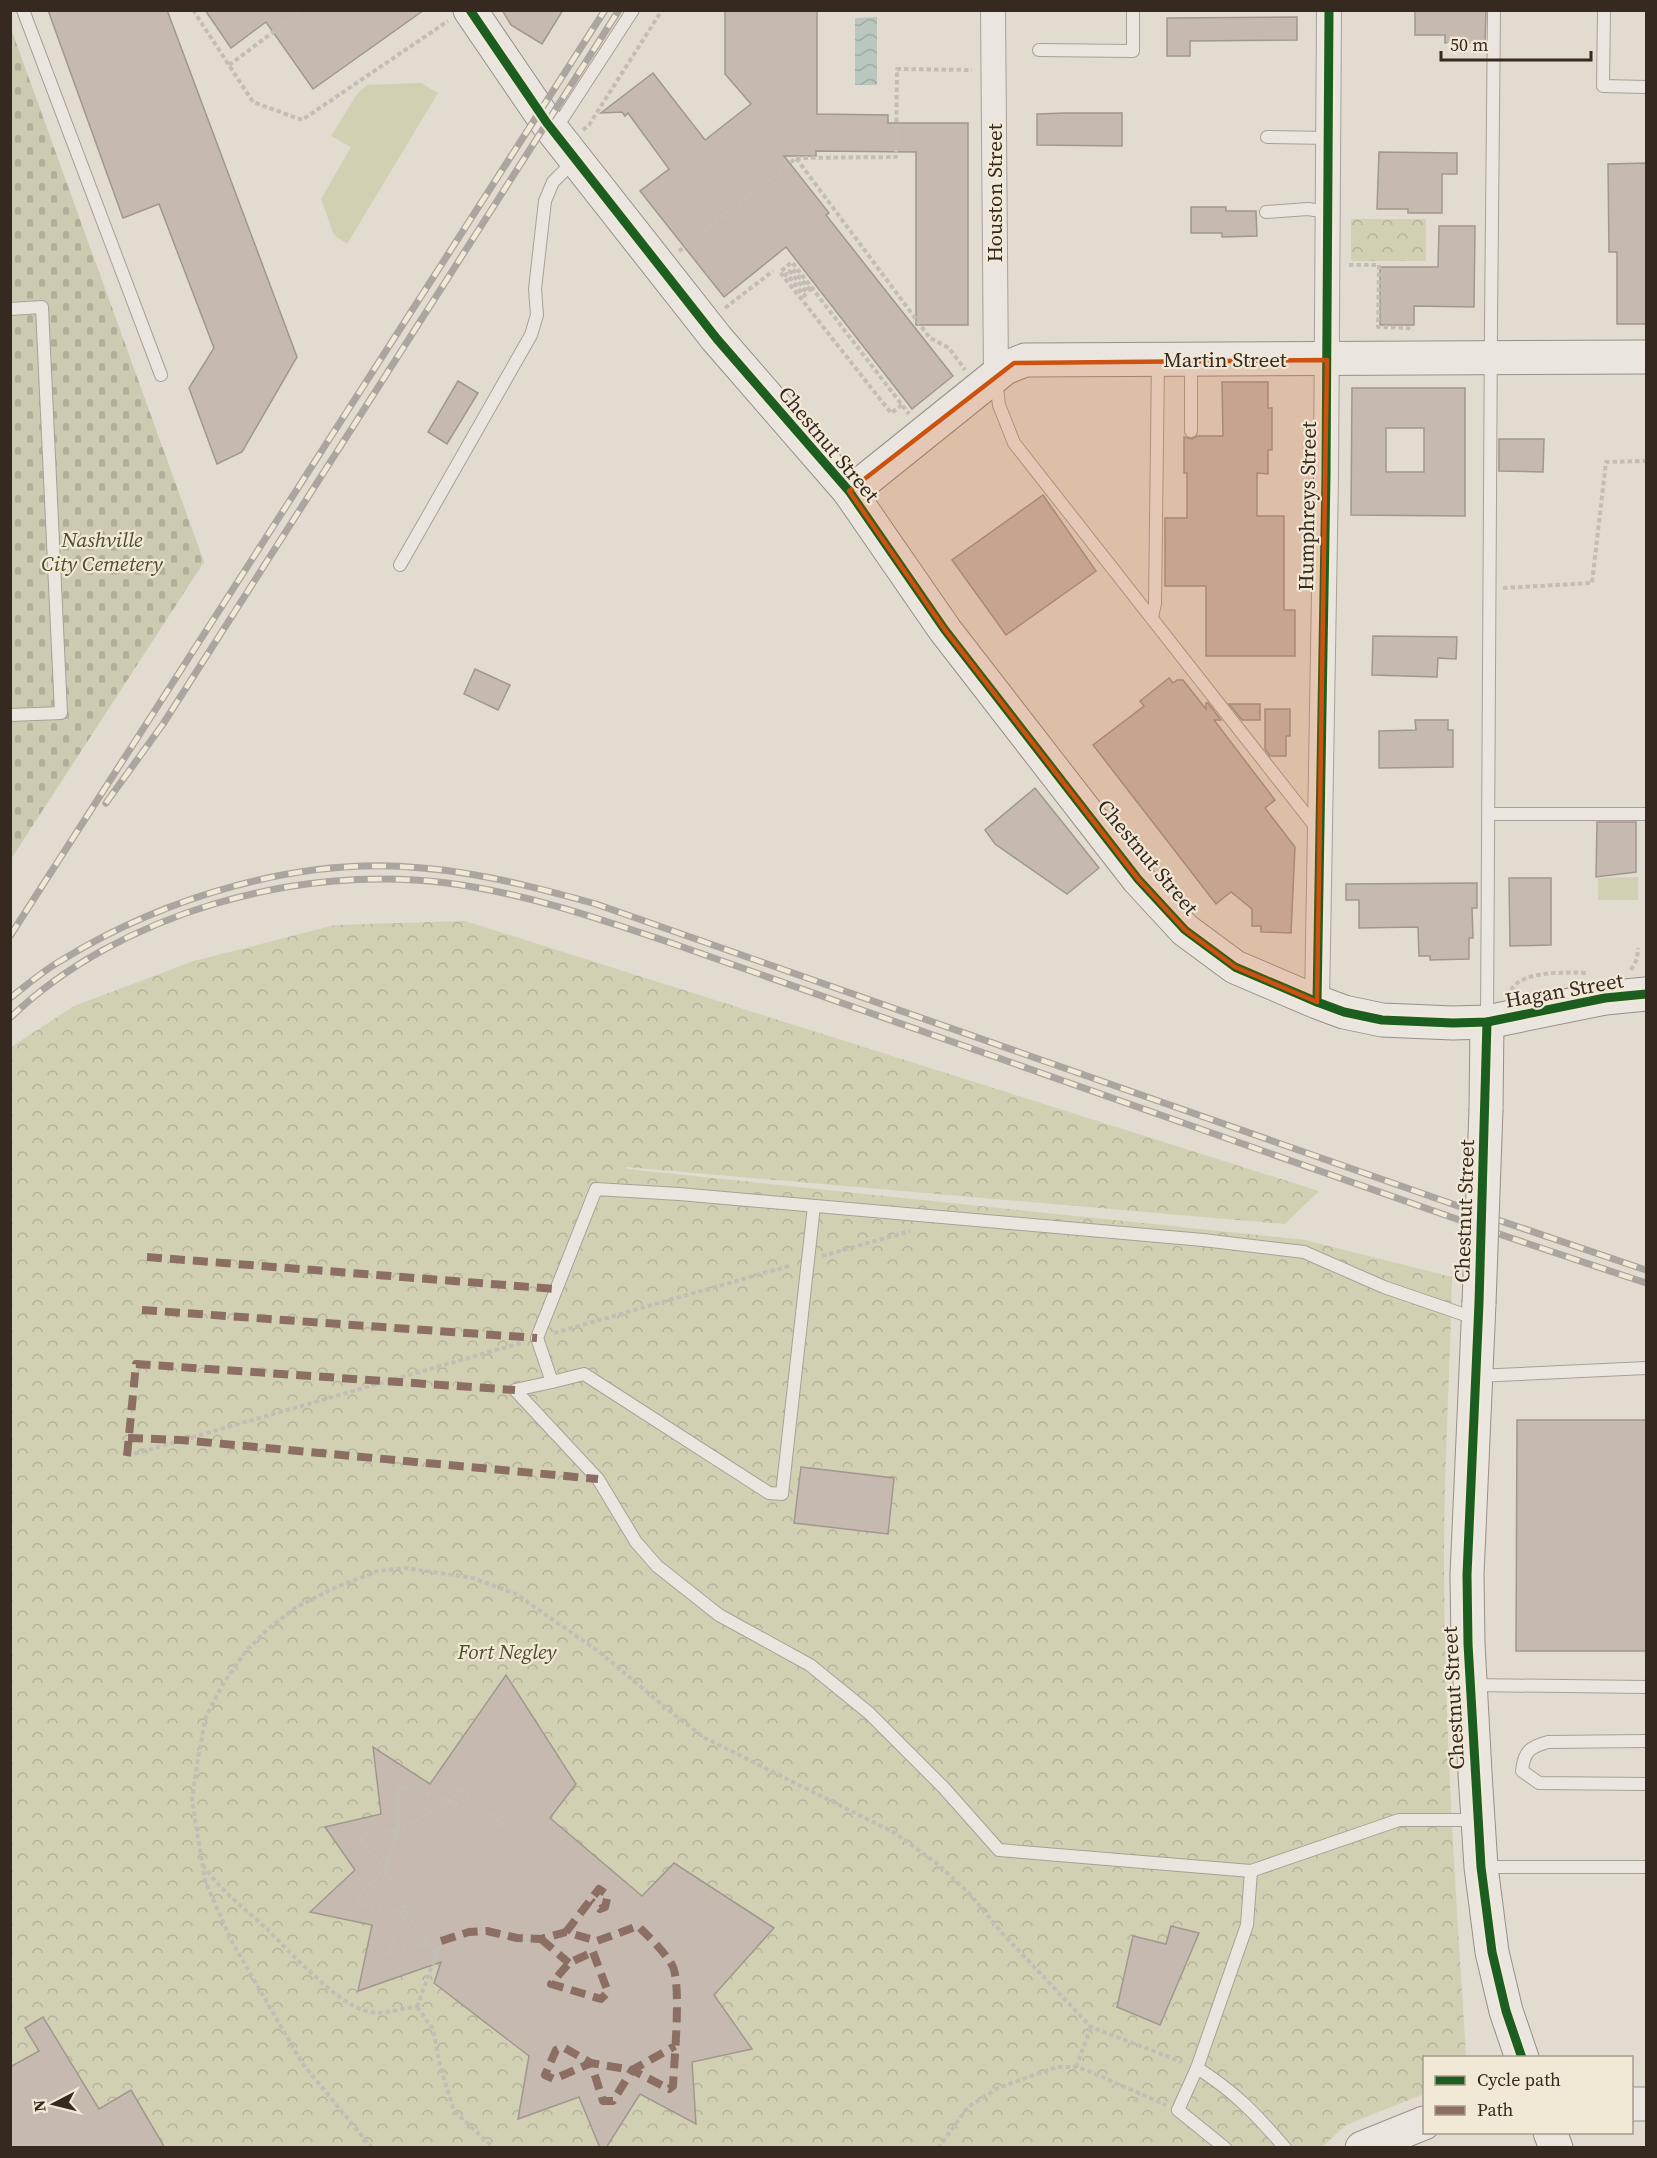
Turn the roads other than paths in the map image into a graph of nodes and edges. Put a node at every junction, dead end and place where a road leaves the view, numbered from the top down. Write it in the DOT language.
graph roads {
  1 [pos="23,10"];
  2 [pos="633,10"];
  3 [pos="993,10"];
  4 [pos="1133,10"];
  5 [pos="1329,10"];
  6 [pos="1494,10"];
  7 [pos="1604,10"];
  8 [pos="459,16"];
  9 [pos="1039,50"];
  10 [pos="1647,87"];
  11 [pos="1267,137"];
  12 [pos="1328,138"];
  13 [pos="570,141"];
  14 [pos="1266,212"];
  15 [pos="1328,212"];
  16 [pos="10,309"];
  17 [pos="1647,357"];
  18 [pos="1491,358"];
  19 [pos="1158,359"];
  20 [pos="1191,359"];
  21 [pos="1327,360"];
  22 [pos="982,374"];
  23 [pos="161,375"];
  24 [pos="1191,431"];
  25 [pos="849,491"];
  26 [pos="400,565"];
  27 [pos="1152,617"];
  28 [pos="10,715"];
  29 [pos="1490,814"];
  30 [pos="1647,814"];
  31 [pos="1321,834"];
  32 [pos="1638,983"];
  33 [pos="1317,1002"];
  34 [pos="1487,1009"];
  35 [pos="814,1206"];
  36 [pos="1478,1311"];
  37 [pos="1647,1368"];
  38 [pos="1475,1376"];
  39 [pos="552,1382"];
  40 [pos="1470,1685"];
  41 [pos="1647,1687"];
  42 [pos="1647,1741"];
  43 [pos="1647,1784"];
  44 [pos="1478,1820"];
  45 [pos="1481,1867"];
  46 [pos="1647,1867"];
  47 [pos="1251,1871"];
  48 [pos="1521,2056"];
  49 [pos="1197,2068"];
  50 [pos="1423,2124"];
  51 [pos="1550,2134"];
  52 [pos="1225,2148"];
  53 [pos="1285,2148"];
  54 [pos="1362,2148"];
  55 [pos="1556,2148"];
  1 -- 23 [label="lane"];
  2 -- 13 [label="lane"];
  3 -- 22 [label="street, Houston Street"];
  4 -- 9 [label="lane"];
  5 -- 12 [label="street, Humphreys Street"];
  6 -- 18 [label="lane"];
  7 -- 10 [label="lane"];
  8 -- 13 [label="street, Chestnut Street"];
  11 -- 12 [label="lane"];
  12 -- 15 [label="street, Humphreys Street"];
  13 -- 25 [label="street, Chestnut Street"];
  13 -- 26 [label="lane"];
  14 -- 15 [label="lane"];
  15 -- 21 [label="street, Humphreys Street"];
  16 -- 28 [label="lane"];
  17 -- 18 [label="street, Martin Street"];
  18 -- 21 [label="street, Martin Street"];
  18 -- 29 [label="lane"];
  19 -- 20 [label="street, Martin Street"];
  19 -- 22 [label="street, Martin Street"];
  19 -- 27 [label="lane"];
  20 -- 21 [label="street, Martin Street"];
  20 -- 24 [label="lane"];
  21 -- 31 [label="street, Humphreys Street"];
  22 -- 25 [label="street, Martin Street"];
  22 -- 27 [label="lane"];
  25 -- 33 [label="street, Chestnut Street"];
  27 -- 31 [label="lane"];
  29 -- 30 [label="lane"];
  29 -- 34 [label="lane"];
  31 -- 33 [label="street, Humphreys Street"];
  32 -- 34 [label="street, Hagan Street"];
  33 -- 34 [label="street, Chestnut Street"];
  34 -- 36 [label="street, Chestnut Street, bridge"];
  35 -- 36 [label="lane"];
  35 -- 39 [label="lane"];
  35 -- 39 [label="lane"];
  36 -- 38 [label="street, Chestnut Street"];
  37 -- 38 [label="lane"];
  38 -- 40 [label="street, Chestnut Street"];
  39 -- 47 [label="lane"];
  40 -- 41 [label="lane"];
  40 -- 44 [label="street, Chestnut Street"];
  42 -- 43 [label="lane"];
  44 -- 45 [label="street, Chestnut Street"];
  44 -- 47 [label="lane"];
  45 -- 46 [label="lane"];
  45 -- 48 [label="street, Chestnut Street"];
  47 -- 49 [label="lane"];
  49 -- 52 [label="lane"];
  49 -- 53 [label="lane"];
  50 -- 54 [label="street"];
  51 -- 55 [label="street"];
}
